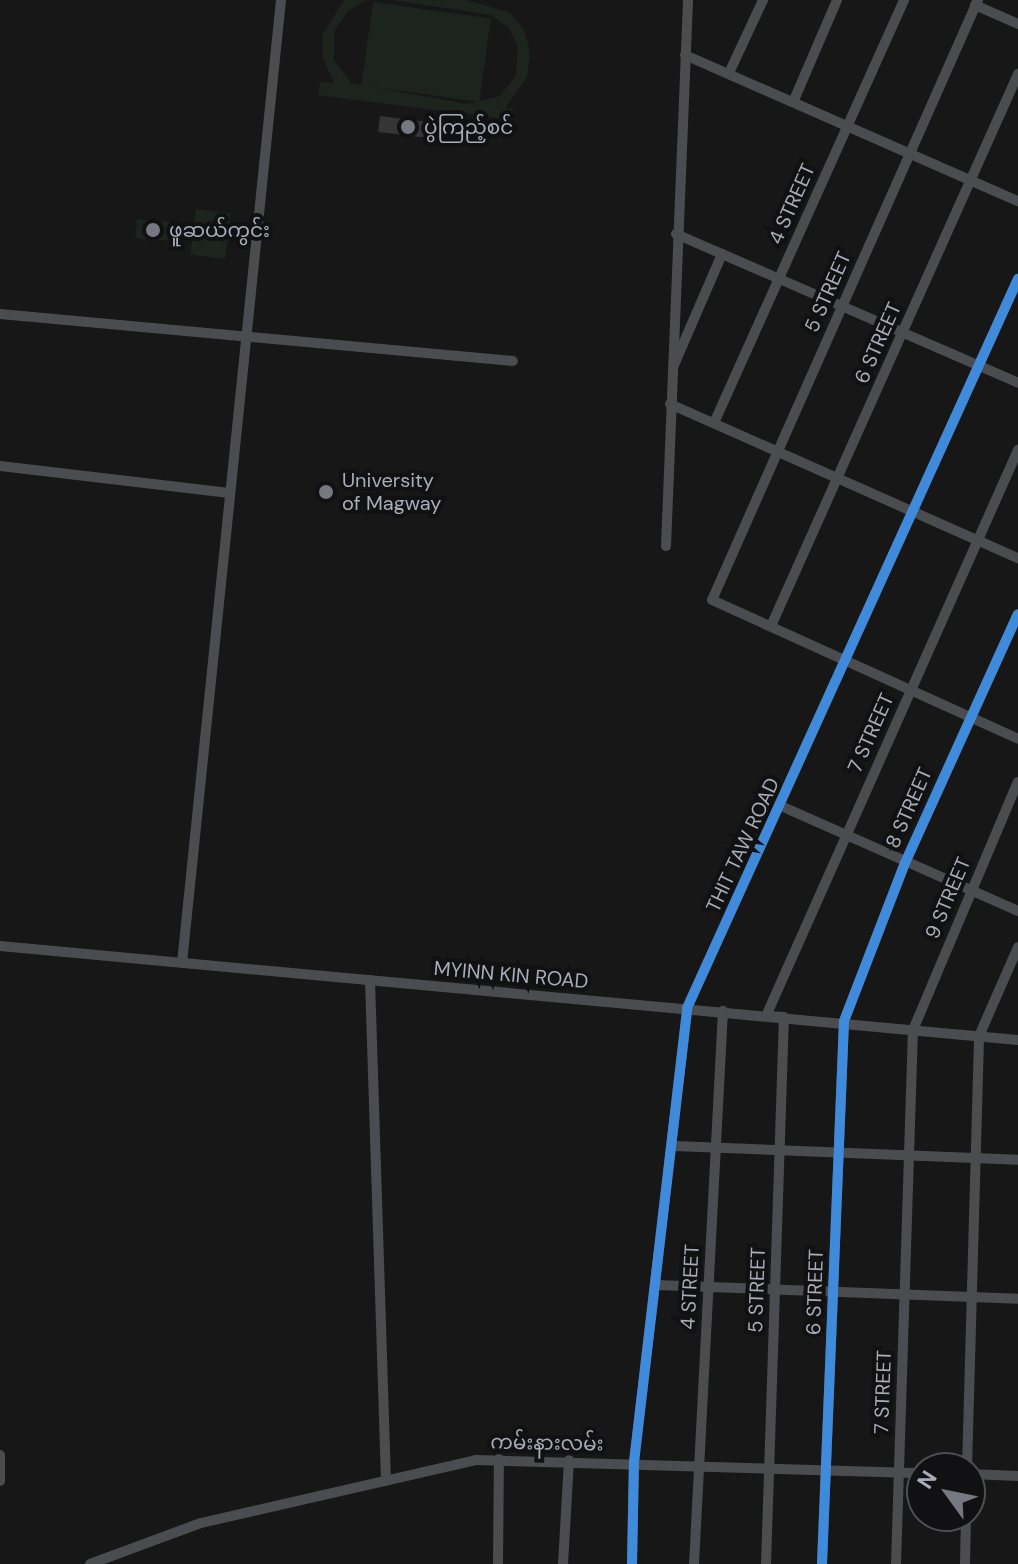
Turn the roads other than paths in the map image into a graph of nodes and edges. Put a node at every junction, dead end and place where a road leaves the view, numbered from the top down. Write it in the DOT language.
graph roads {
  1 [pos="281,0"];
  2 [pos="688,0"];
  3 [pos="763,0"];
  4 [pos="837,0"];
  5 [pos="904,0"];
  6 [pos="977,2"];
  7 [pos="1018,24"];
  8 [pos="685,55"];
  9 [pos="729,73"];
  10 [pos="1018,74"];
  11 [pos="794,100"];
  12 [pos="848,124"];
  13 [pos="911,151"];
  14 [pos="971,178"];
  15 [pos="1018,201"];
  16 [pos="676,234"];
  17 [pos="722,254"];
  18 [pos="779,279"];
  19 [pos="1018,279"];
  20 [pos="842,306"];
  21 [pos="0,314"];
  22 [pos="903,332"];
  23 [pos="245,336"];
  24 [pos="513,361"];
  25 [pos="979,365"];
  26 [pos="672,371"];
  27 [pos="1018,383"];
  28 [pos="670,404"];
  29 [pos="714,423"];
  30 [pos="1018,450"];
  31 [pos="778,451"];
  32 [pos="0,466"];
  33 [pos="838,477"];
  34 [pos="229,493"];
  35 [pos="914,511"];
  36 [pos="976,539"];
  37 [pos="666,546"];
  38 [pos="1018,558"];
  39 [pos="1018,614"];
  40 [pos="771,626"];
  41 [pos="847,661"];
  42 [pos="910,690"];
  43 [pos="969,718"];
  44 [pos="1018,739"];
  45 [pos="1018,782"];
  46 [pos="781,806"];
  47 [pos="846,835"];
  48 [pos="905,863"];
  49 [pos="970,890"];
  50 [pos="1018,911"];
  51 [pos="0,946"];
  52 [pos="1018,947"];
  53 [pos="182,963"];
  54 [pos="370,980"];
  55 [pos="687,1008"];
  56 [pos="723,1011"];
  57 [pos="766,1016"];
  58 [pos="784,1017"];
  59 [pos="844,1021"];
  60 [pos="913,1030"];
  61 [pos="979,1036"];
  62 [pos="1018,1040"];
  63 [pos="674,1146"];
  64 [pos="716,1148"];
  65 [pos="779,1150"];
  66 [pos="838,1151"];
  67 [pos="909,1156"];
  68 [pos="976,1159"];
  69 [pos="1018,1160"];
  70 [pos="657,1285"];
  71 [pos="708,1288"];
  72 [pos="775,1290"];
  73 [pos="833,1290"];
  74 [pos="905,1295"];
  75 [pos="972,1298"];
  76 [pos="1018,1299"];
  77 [pos="967,1452"];
  78 [pos="0,1455"];
  79 [pos="499,1459"];
  80 [pos="569,1460"];
  81 [pos="634,1462"];
  82 [pos="699,1465"];
  83 [pos="826,1467"];
  84 [pos="769,1468"];
  85 [pos="899,1472"];
  86 [pos="906,1472"];
  87 [pos="986,1475"];
  88 [pos="1018,1476"];
  89 [pos="0,1481"];
  90 [pos="386,1481"];
  91 [pos="966,1532"];
  92 [pos="95,1563"];
  93 [pos="498,1564"];
  94 [pos="563,1564"];
  95 [pos="632,1564"];
  96 [pos="694,1564"];
  97 [pos="766,1564"];
  98 [pos="822,1564"];
  99 [pos="896,1564"];
  100 [pos="965,1564"];
  1 -- 23 [label="street"];
  2 -- 8 [label="street"];
  3 -- 9 [label="street"];
  4 -- 11 [label="street"];
  5 -- 12 [label="street, 4 STREET"];
  6 -- 7 [label="street"];
  6 -- 13 [label="street, 5 STREET"];
  8 -- 9 [label="street"];
  8 -- 16 [label="street"];
  9 -- 11 [label="street"];
  10 -- 14 [label="street, 6 STREET"];
  11 -- 12 [label="street"];
  12 -- 13 [label="street"];
  12 -- 18 [label="street, 4 STREET"];
  13 -- 14 [label="street"];
  13 -- 20 [label="street, 5 STREET"];
  14 -- 15 [label="street"];
  14 -- 22 [label="street, 6 STREET"];
  16 -- 17 [label="street"];
  16 -- 26 [label="street"];
  17 -- 18 [label="street"];
  17 -- 26 [label="street"];
  18 -- 20 [label="street"];
  18 -- 29 [label="street, 4 STREET"];
  19 -- 25 [label="street, THIT TAW ROAD"];
  20 -- 22 [label="street"];
  20 -- 31 [label="street, 5 STREET"];
  21 -- 23 [label="street"];
  22 -- 25 [label="street"];
  22 -- 33 [label="street, 6 STREET"];
  23 -- 24 [label="street"];
  23 -- 34 [label="street"];
  25 -- 27 [label="street"];
  25 -- 35 [label="street, THIT TAW ROAD"];
  26 -- 28 [label="street"];
  28 -- 29 [label="street"];
  28 -- 37 [label="street"];
  29 -- 31 [label="street"];
  30 -- 36 [label="street, 7 STREET"];
  31 -- 33 [label="street"];
  31 -- 40 [label="street, 5 STREET"];
  32 -- 34 [label="street"];
  33 -- 35 [label="street"];
  33 -- 40 [label="street, 6 STREET"];
  34 -- 53 [label="street"];
  35 -- 36 [label="street"];
  35 -- 41 [label="street, THIT TAW ROAD"];
  36 -- 38 [label="street"];
  36 -- 42 [label="street, 7 STREET"];
  39 -- 43 [label="street, 8 STREET"];
  40 -- 41 [label="street"];
  41 -- 42 [label="street"];
  41 -- 46 [label="street, THIT TAW ROAD"];
  42 -- 43 [label="street"];
  42 -- 47 [label="street, 7 STREET"];
  43 -- 44 [label="street"];
  43 -- 48 [label="street, 8 STREET"];
  45 -- 49 [label="street, 9 STREET"];
  46 -- 47 [label="street"];
  46 -- 55 [label="street, THIT TAW ROAD"];
  47 -- 48 [label="street"];
  47 -- 57 [label="street, 7 STREET"];
  48 -- 49 [label="street"];
  48 -- 59 [label="street, 8 STREET"];
  49 -- 50 [label="street"];
  49 -- 60 [label="street, 9 STREET"];
  51 -- 53 [label="street, MYINN KIN ROAD"];
  52 -- 61 [label="street"];
  53 -- 54 [label="street, MYINN KIN ROAD"];
  54 -- 55 [label="street, MYINN KIN ROAD"];
  54 -- 90 [label="street"];
  55 -- 56 [label="street, MYINN KIN ROAD"];
  55 -- 63 [label="street, THIT TAW ROAD"];
  56 -- 57 [label="street, MYINN KIN ROAD"];
  56 -- 64 [label="street, 4 STREET"];
  57 -- 58 [label="street, MYINN KIN ROAD"];
  58 -- 59 [label="street, MYINN KIN ROAD"];
  58 -- 65 [label="street, 5 STREET"];
  59 -- 60 [label="street, MYINN KIN ROAD"];
  59 -- 66 [label="street, 6 STREET"];
  60 -- 61 [label="street, MYINN KIN ROAD"];
  60 -- 67 [label="street, 7 STREET"];
  61 -- 62 [label="street, MYINN KIN ROAD"];
  61 -- 68 [label="street"];
  63 -- 64 [label="street"];
  63 -- 70 [label="street, THIT TAW ROAD"];
  64 -- 65 [label="street"];
  64 -- 71 [label="street, 4 STREET"];
  65 -- 66 [label="street"];
  65 -- 72 [label="street, 5 STREET"];
  66 -- 67 [label="street"];
  66 -- 73 [label="street, 6 STREET"];
  67 -- 68 [label="street"];
  67 -- 74 [label="street, 7 STREET"];
  68 -- 69 [label="street"];
  68 -- 75 [label="street"];
  70 -- 71 [label="street"];
  70 -- 81 [label="street, THIT TAW ROAD"];
  71 -- 72 [label="street"];
  71 -- 82 [label="street, 4 STREET"];
  72 -- 73 [label="street"];
  72 -- 84 [label="street, 5 STREET"];
  73 -- 74 [label="street"];
  73 -- 83 [label="street, 6 STREET"];
  74 -- 75 [label="street"];
  74 -- 85 [label="street, 7 STREET"];
  75 -- 76 [label="street"];
  75 -- 77 [label="street"];
  78 -- 89 [label="street"];
  79 -- 80 [label="street, ကမ်းနားလမ်း"];
  79 -- 90 [label="street, ကမ်းနားလမ်း"];
  79 -- 93 [label="street"];
  80 -- 81 [label="street, ကမ်းနားလမ်း"];
  80 -- 94 [label="street"];
  81 -- 82 [label="street, ကမ်းနားလမ်း"];
  81 -- 95 [label="street, THIT TAW ROAD"];
  82 -- 84 [label="street, ကမ်းနားလမ်း"];
  82 -- 96 [label="street, 4 STREET"];
  83 -- 84 [label="street, ကမ်းနားလမ်း"];
  83 -- 85 [label="street, ကမ်းနားလမ်း"];
  83 -- 98 [label="street, 6 STREET"];
  84 -- 97 [label="street, 5 STREET"];
  85 -- 86 [label="street, ကမ်းနားလမ်း"];
  85 -- 99 [label="street, 7 STREET"];
  87 -- 88 [label="street"];
  90 -- 92 [label="street, ကမ်းနားလမ်း"];
  91 -- 100 [label="street"];
}
